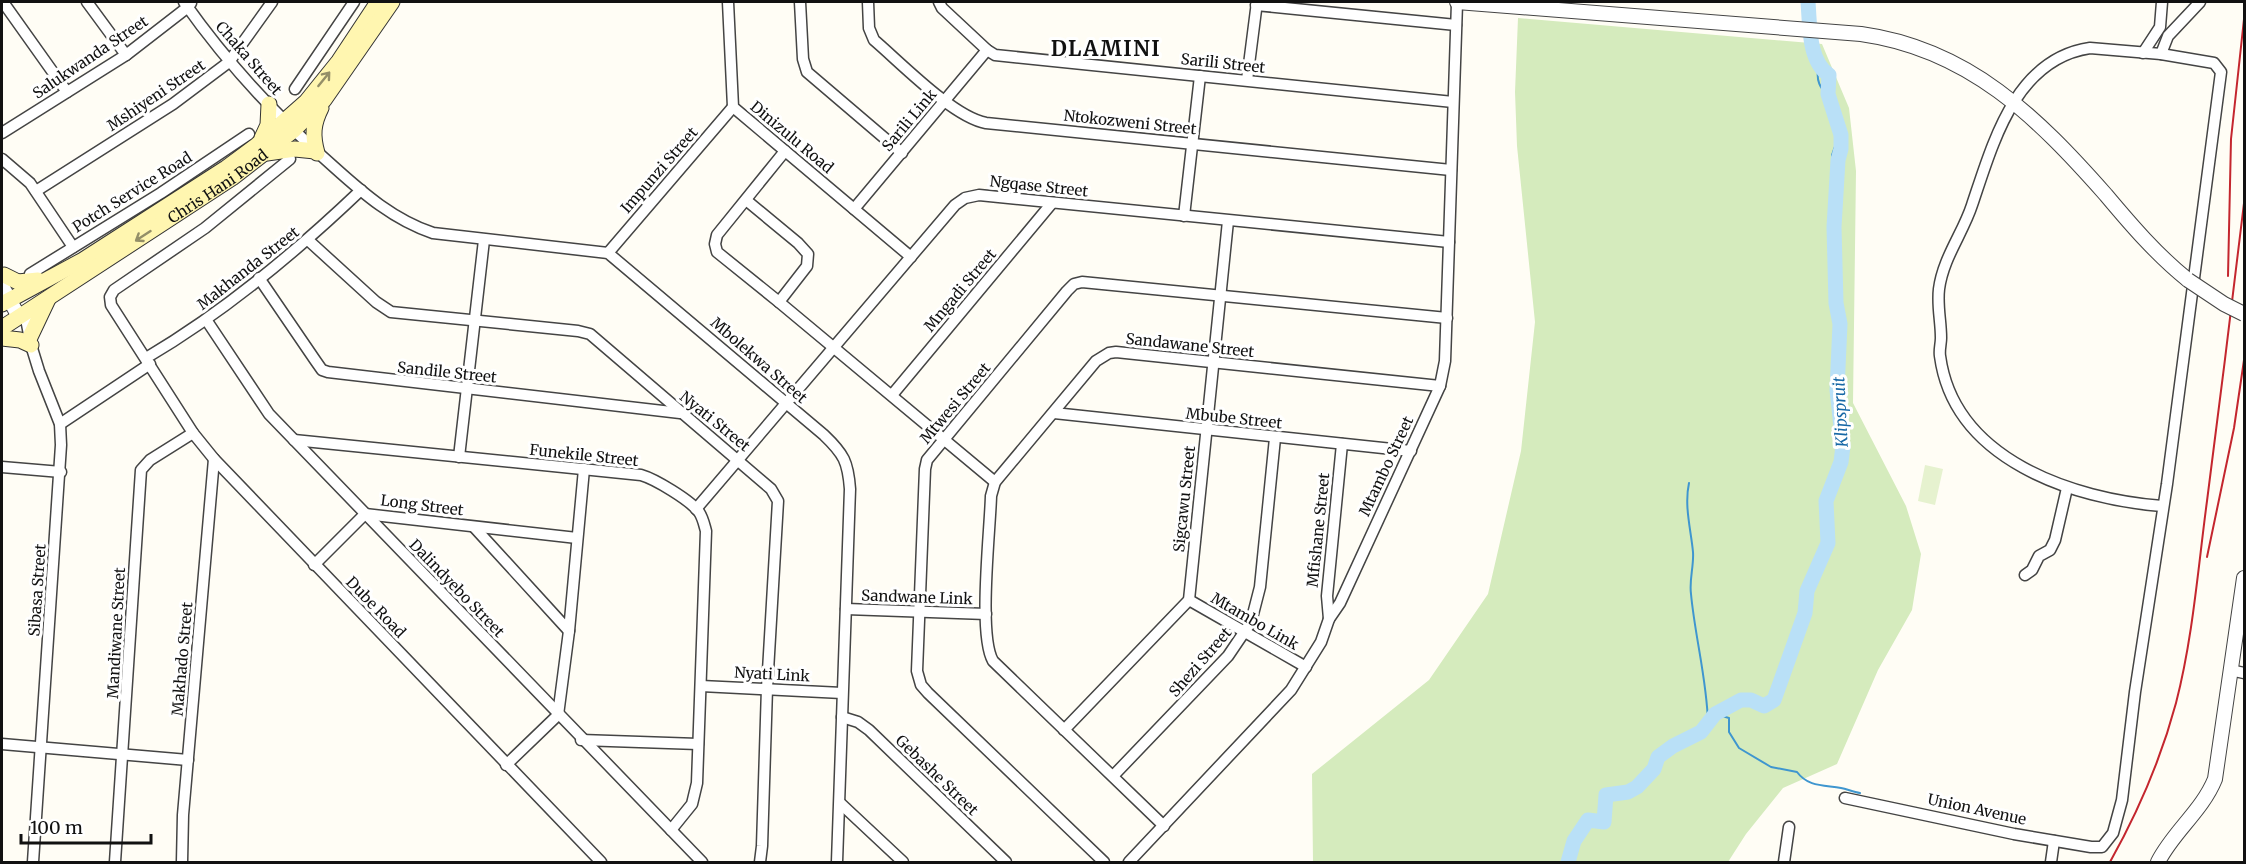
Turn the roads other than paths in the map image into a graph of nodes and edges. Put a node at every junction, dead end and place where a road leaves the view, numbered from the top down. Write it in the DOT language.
graph roads {
  1 [pos="3,2"];
  2 [pos="87,2"];
  3 [pos="273,2"];
  4 [pos="354,2"];
  5 [pos="378,2"];
  6 [pos="392,2"];
  7 [pos="728,2"];
  8 [pos="800,2"];
  9 [pos="868,2"];
  10 [pos="939,2"];
  11 [pos="1457,2"];
  12 [pos="2162,2"];
  13 [pos="2200,2"];
  14 [pos="188,3"];
  15 [pos="1256,3"];
  16 [pos="1456,25"];
  17 [pos="987,50"];
  18 [pos="2143,53"];
  19 [pos="2161,54"];
  20 [pos="126,55"];
  21 [pos="229,62"];
  22 [pos="1200,76"];
  23 [pos="1247,80"];
  24 [pos="295,89"];
  25 [pos="67,92"];
  26 [pos="324,100"];
  27 [pos="945,101"];
  28 [pos="2014,101"];
  29 [pos="306,102"];
  30 [pos="1454,102"];
  31 [pos="267,103"];
  32 [pos="733,107"];
  33 [pos="289,126"];
  34 [pos="2,134"];
  35 [pos="1193,143"];
  36 [pos="257,144"];
  37 [pos="785,151"];
  38 [pos="316,152"];
  39 [pos="902,153"];
  40 [pos="2,159"];
  41 [pos="290,159"];
  42 [pos="1451,170"];
  43 [pos="361,190"];
  44 [pos="36,191"];
  45 [pos="746,200"];
  46 [pos="1052,203"];
  47 [pos="854,209"];
  48 [pos="1184,216"];
  49 [pos="1228,221"];
  50 [pos="308,240"];
  51 [pos="484,240"];
  52 [pos="1449,242"];
  53 [pos="74,247"];
  54 [pos="608,253"];
  55 [pos="911,257"];
  56 [pos="64,271"];
  57 [pos="30,274"];
  58 [pos="259,278"];
  59 [pos="6,288"];
  60 [pos="1221,296"];
  61 [pos="48,299"];
  62 [pos="779,302"];
  63 [pos="2244,314"];
  64 [pos="1447,318"];
  65 [pos="207,321"];
  66 [pos="475,321"];
  67 [pos="27,327"];
  68 [pos="2,328"];
  69 [pos="2,338"];
  70 [pos="834,347"];
  71 [pos="148,361"];
  72 [pos="1215,362"];
  73 [pos="1440,386"];
  74 [pos="467,390"];
  75 [pos="892,396"];
  76 [pos="786,404"];
  77 [pos="681,413"];
  78 [pos="1054,413"];
  79 [pos="60,424"];
  80 [pos="1206,431"];
  81 [pos="193,433"];
  82 [pos="945,438"];
  83 [pos="1275,438"];
  84 [pos="294,440"];
  85 [pos="1342,444"];
  86 [pos="1411,451"];
  87 [pos="459,457"];
  88 [pos="214,459"];
  89 [pos="739,459"];
  90 [pos="2,467"];
  91 [pos="584,469"];
  92 [pos="60,472"];
  93 [pos="995,482"];
  94 [pos="2067,488"];
  95 [pos="2162,506"];
  96 [pos="696,509"];
  97 [pos="365,514"];
  98 [pos="474,527"];
  99 [pos="577,538"];
  100 [pos="314,565"];
  101 [pos="2025,575"];
  102 [pos="2244,578"];
  103 [pos="1190,600"];
  104 [pos="846,609"];
  105 [pos="919,613"];
  106 [pos="986,614"];
  107 [pos="1329,619"];
  108 [pos="569,631"];
  109 [pos="1246,631"];
  110 [pos="1306,667"];
  111 [pos="2230,670"];
  112 [pos="2244,673"];
  113 [pos="700,686"];
  114 [pos="767,688"];
  115 [pos="842,693"];
  116 [pos="558,715"];
  117 [pos="842,717"];
  118 [pos="1064,730"];
  119 [pos="581,740"];
  120 [pos="2,744"];
  121 [pos="698,744"];
  122 [pos="40,747"];
  123 [pos="124,753"];
  124 [pos="188,760"];
  125 [pos="506,765"];
  126 [pos="1114,775"];
  127 [pos="1845,798"];
  128 [pos="840,804"];
  129 [pos="1164,826"];
  130 [pos="1789,827"];
  131 [pos="671,830"];
  132 [pos="2054,841"];
  133 [pos="593,860"];
  134 [pos="33,862"];
  135 [pos="115,862"];
  136 [pos="182,862"];
  137 [pos="702,862"];
  138 [pos="760,862"];
  139 [pos="837,862"];
  140 [pos="903,862"];
  141 [pos="1006,862"];
  142 [pos="1104,862"];
  143 [pos="1129,862"];
  144 [pos="1784,862"];
  145 [pos="2052,862"];
  146 [pos="2159,862"];
  1 -- 25 [label="street"];
  2 -- 20 [label="street"];
  3 -- 21 [label="street, Mshiyeni Street"];
  4 -- 24 [label="street"];
  29 -- 5 [label="main road, Chris Hani Road, one-way"];
  6 -- 26 [label="main road, Chris Hani Road"];
  7 -- 32 [label="street, Dinizulu Road"];
  8 -- 39 [label="street"];
  9 -- 27 [label="street, Ntokozweni Street"];
  10 -- 17 [label="street, Sarili Street"];
  11 -- 16 [label="street, Mtambo Street"];
  11 -- 28 [label="street"];
  12 -- 18 [label="street"];
  13 -- 19 [label="street"];
  14 -- 20 [label="street, Salukwanda Street"];
  14 -- 21 [label="street, Chaka Street"];
  15 -- 16 [label="street"];
  15 -- 23 [label="street"];
  16 -- 30 [label="street, Mtambo Street"];
  17 -- 22 [label="street, Sarili Street"];
  17 -- 27 [label="street, Sarili Link"];
  18 -- 19 [label="street"];
  18 -- 28 [label="street"];
  19 -- 95 [label="street"];
  20 -- 25 [label="street, Salukwanda Street"];
  21 -- 31 [label="street, Chaka Street"];
  21 -- 44 [label="street, Mshiyeni Street"];
  22 -- 23 [label="street, Sarili Street"];
  22 -- 35 [label="street"];
  23 -- 30 [label="street, Sarili Street"];
  25 -- 34 [label="street, Salukwanda Street"];
  26 -- 33 [label="main road, Chris Hani Road"];
  26 -- 38 [label="main road"];
  27 -- 35 [label="street, Ntokozweni Street"];
  27 -- 39 [label="street, Sarili Link"];
  28 -- 63 [label="street, bridge"];
  28 -- 94 [label="street"];
  29 -- 31 [label="main road"];
  29 -- 33 [label="main road, Chris Hani Road"];
  30 -- 42 [label="street, Mtambo Street"];
  31 -- 33 [label="street, Chaka Street"];
  31 -- 36 [label="main road"];
  32 -- 37 [label="street, Dinizulu Road"];
  32 -- 54 [label="street, Impunzi Street"];
  33 -- 36 [label="main road, Chris Hani Road"];
  33 -- 38 [label="street"];
  35 -- 42 [label="street, Ntokozweni Street"];
  35 -- 48 [label="street"];
  36 -- 38 [label="main road"];
  36 -- 53 [label="street, Potch Service Road"];
  36 -- 56 [label="main road, Chris Hani Road"];
  36 -- 61 [label="main road, Chris Hani Road, one-way"];
  37 -- 45 [label="street"];
  37 -- 47 [label="street, Dinizulu Road"];
  38 -- 43 [label="street"];
  39 -- 47 [label="street, Sarili Link"];
  40 -- 44 [label="street"];
  41 -- 71 [label="street"];
  42 -- 52 [label="street, Mtambo Street"];
  43 -- 50 [label="street, Makhanda Street"];
  43 -- 51 [label="street"];
  44 -- 53 [label="street"];
  45 -- 62 [label="street"];
  45 -- 62 [label="street"];
  46 -- 48 [label="street, Ngqase Street"];
  46 -- 55 [label="street, Ngqase Street"];
  46 -- 75 [label="street, Mngadi Street"];
  47 -- 55 [label="street, Dinizulu Road"];
  48 -- 49 [label="street, Ngqase Street"];
  49 -- 52 [label="street, Ngqase Street"];
  49 -- 60 [label="street, Sigcawu Street"];
  50 -- 58 [label="street, Makhanda Street"];
  50 -- 66 [label="street, Nyati Street"];
  51 -- 54 [label="street"];
  51 -- 66 [label="street"];
  52 -- 64 [label="street, Mtambo Street"];
  53 -- 57 [label="street, Potch Service Road"];
  54 -- 76 [label="street, Mbolekwa Street"];
  55 -- 70 [label="street, Ngqase Street"];
  56 -- 59 [label="main road, Chris Hani Road"];
  56 -- 59 [label="main road"];
  58 -- 65 [label="street, Makhanda Street"];
  58 -- 74 [label="street, Sandile Street"];
  59 -- 67 [label="street"];
  60 -- 64 [label="street, Mtwesi Street"];
  60 -- 72 [label="street, Sigcawu Street"];
  60 -- 82 [label="street, Mtwesi Street"];
  61 -- 67 [label="main road"];
  61 -- 67 [label="main road, Chris Hani Road"];
  62 -- 70 [label="street"];
  64 -- 73 [label="street, Mtambo Street"];
  65 -- 71 [label="street, Makhanda Street"];
  65 -- 84 [label="street, Dalindyebo Street"];
  66 -- 74 [label="street"];
  66 -- 77 [label="street, Nyati Street"];
  67 -- 68 [label="main road, Chris Hani Road"];
  67 -- 69 [label="main road"];
  67 -- 79 [label="street, Sibasa Street"];
  70 -- 75 [label="street"];
  70 -- 76 [label="street, Ngqase Street"];
  71 -- 79 [label="street, Makhanda Street"];
  71 -- 81 [label="street, Dube Road"];
  72 -- 73 [label="street, Sandawane Street"];
  72 -- 78 [label="street, Sandawane Street"];
  72 -- 80 [label="street, Sigcawu Street"];
  73 -- 86 [label="street, Mtambo Street"];
  74 -- 77 [label="street, Sandile Street"];
  74 -- 87 [label="street"];
  75 -- 82 [label="street"];
  76 -- 89 [label="street, Ngqase Street"];
  76 -- 104 [label="street, Mbolekwa Street"];
  77 -- 89 [label="street, Nyati Street"];
  78 -- 80 [label="street, Mbube Street"];
  78 -- 93 [label="street, Sandawane Street"];
  79 -- 92 [label="street, Sibasa Street"];
  80 -- 83 [label="street, Mbube Street"];
  80 -- 103 [label="street, Sigcawu Street"];
  81 -- 88 [label="street, Dube Road"];
  81 -- 123 [label="street, Mandiwane Street"];
  82 -- 93 [label="street"];
  82 -- 105 [label="street, Mtwesi Street"];
  83 -- 85 [label="street, Mbube Street"];
  83 -- 109 [label="street, Shezi Street"];
  84 -- 87 [label="street, Funekile Street"];
  84 -- 97 [label="street, Dalindyebo Street"];
  85 -- 86 [label="street, Mbube Street"];
  85 -- 107 [label="street, Mfishane Street"];
  86 -- 107 [label="street, Mtambo Street"];
  87 -- 91 [label="street, Funekile Street"];
  88 -- 100 [label="street, Dube Road"];
  88 -- 124 [label="street, Makhado Street"];
  89 -- 96 [label="street, Ngqase Street"];
  89 -- 114 [label="street, Nyati Street"];
  90 -- 92 [label="street"];
  91 -- 96 [label="street, Funekile Street"];
  91 -- 99 [label="street"];
  92 -- 122 [label="street, Sibasa Street"];
  93 -- 106 [label="street"];
  94 -- 95 [label="street"];
  94 -- 101 [label="street"];
  95 -- 132 [label="street, Union Avenue"];
  96 -- 113 [label="street"];
  97 -- 98 [label="street, Long Street"];
  97 -- 100 [label="street, Long Street"];
  97 -- 116 [label="street, Dalindyebo Street"];
  98 -- 99 [label="street, Long Street"];
  98 -- 108 [label="street, Long Street"];
  99 -- 108 [label="street"];
  100 -- 125 [label="street, Dube Road"];
  102 -- 111 [label="street"];
  103 -- 109 [label="street, Mtambo Link"];
  103 -- 118 [label="street"];
  104 -- 105 [label="street, Sandwane Link"];
  104 -- 115 [label="street, Mbolekwa Street"];
  105 -- 106 [label="street, Sandwane Link"];
  105 -- 142 [label="street, Mtwesi Street"];
  106 -- 118 [label="street"];
  107 -- 110 [label="street, Mtambo Street"];
  108 -- 116 [label="street"];
  109 -- 110 [label="street, Mtambo Link"];
  109 -- 126 [label="street, Shezi Street"];
  110 -- 129 [label="street, Mtambo Street"];
  111 -- 112 [label="street"];
  111 -- 146 [label="street"];
  113 -- 114 [label="street, Nyati Link"];
  113 -- 121 [label="street"];
  114 -- 115 [label="street, Nyati Link"];
  114 -- 138 [label="street, Nyati Street"];
  115 -- 117 [label="street, Mbolekwa Street"];
  116 -- 119 [label="street, Dalindyebo Street"];
  116 -- 125 [label="street"];
  117 -- 128 [label="street, Mbolekwa Street"];
  117 -- 141 [label="street, Gebashe Street"];
  118 -- 126 [label="street"];
  119 -- 121 [label="street"];
  119 -- 131 [label="street, Dalindyebo Street"];
  120 -- 122 [label="street"];
  121 -- 131 [label="street"];
  122 -- 123 [label="street"];
  122 -- 134 [label="street, Sibasa Street"];
  123 -- 124 [label="street"];
  123 -- 135 [label="street, Mandiwane Street"];
  124 -- 136 [label="street, Makhado Street"];
  125 -- 133 [label="street, Dube Road"];
  126 -- 129 [label="street"];
  127 -- 132 [label="street, Union Avenue"];
  128 -- 139 [label="street, Mbolekwa Street"];
  128 -- 140 [label="street"];
  129 -- 143 [label="street, Mtambo Street"];
  130 -- 144 [label="street"];
  131 -- 137 [label="street, Dalindyebo Street"];
  132 -- 145 [label="street"];
}
